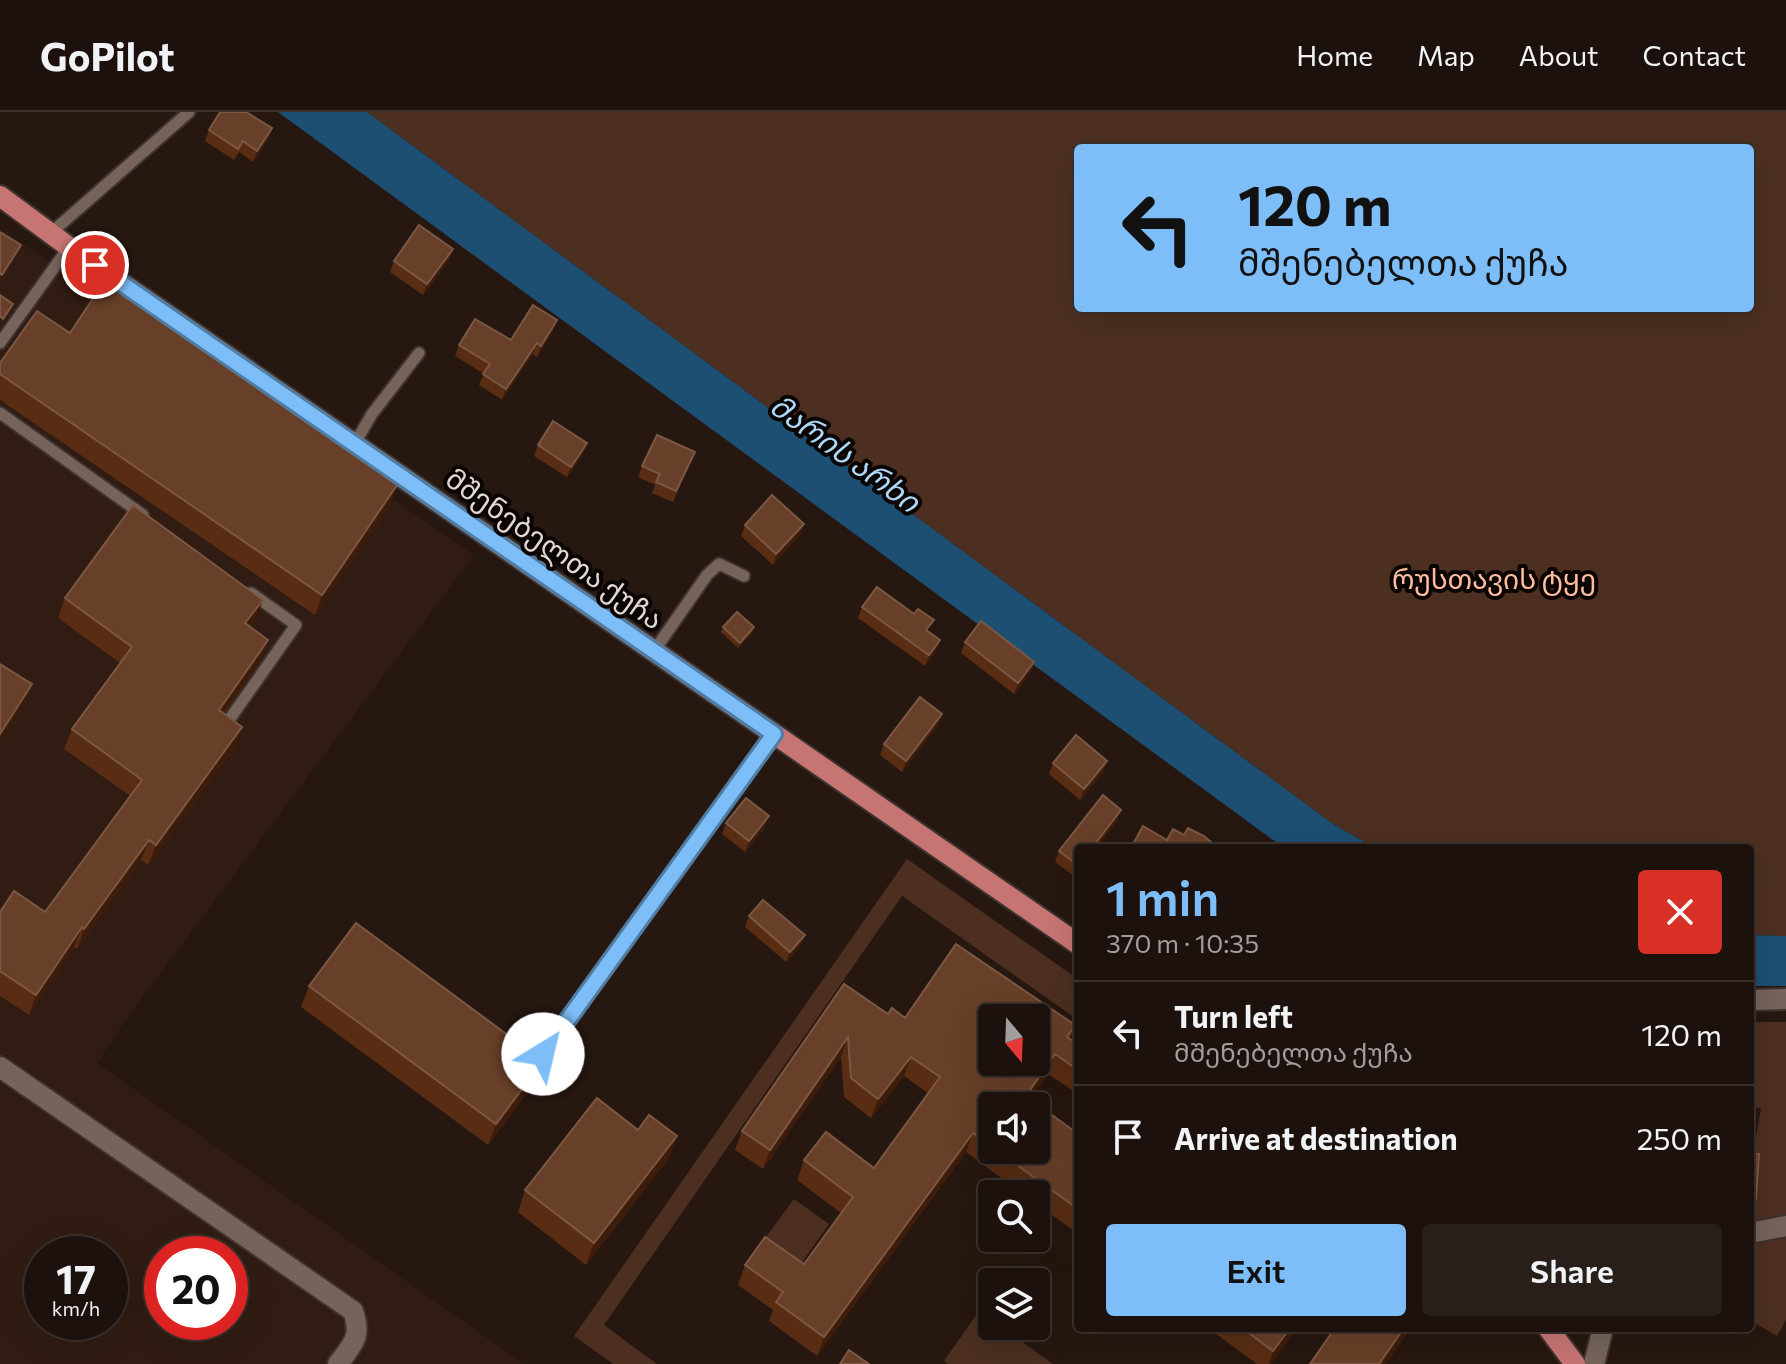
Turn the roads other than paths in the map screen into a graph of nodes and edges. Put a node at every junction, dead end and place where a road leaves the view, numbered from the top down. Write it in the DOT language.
graph roads {
  1 [pos="189,112"];
  2 [pos="0,196"];
  3 [pos="52,232"];
  4 [pos="69,247"];
  5 [pos="0,343"];
  6 [pos="419,353"];
  7 [pos="0,413"];
  8 [pos="355,443"];
  9 [pos="154,524"];
  10 [pos="744,576"];
  11 [pos="244,588"];
  12 [pos="654,651"];
  13 [pos="227,723"];
  14 [pos="774,734"];
  15 [pos="1074,941"];
  16 [pos="1786,999"];
  17 [pos="1754,1000"];
  18 [pos="543,1054"];
  19 [pos="0,1067"];
  20 [pos="1786,1226"];
  21 [pos="1754,1232"];
  22 [pos="1551,1332"];
  23 [pos="1602,1332"];
  24 [pos="338,1364"];
  25 [pos="1575,1364"];
  26 [pos="1594,1364"];
  1 -- 3 [label="lane"];
  2 -- 3 [label="main road, მშენებელთა ქუჩა"];
  3 -- 4 [label="main road, მშენებელთა ქუჩა"];
  4 -- 5 [label="lane"];
  4 -- 8 [label="main road, მშენებელთა ქუჩა"];
  6 -- 8 [label="lane"];
  7 -- 9 [label="lane"];
  8 -- 12 [label="main road, მშენებელთა ქუჩა"];
  10 -- 12 [label="lane"];
  11 -- 13 [label="lane"];
  12 -- 14 [label="main road, მშენებელთა ქუჩა"];
  14 -- 15 [label="main road, მშენებელთა ქუჩა"];
  14 -- 18 [label="lane"];
  16 -- 17 [label="street"];
  19 -- 24 [label="street"];
  20 -- 21 [label="street"];
  22 -- 25 [label="main road"];
  23 -- 26 [label="street"];
}
